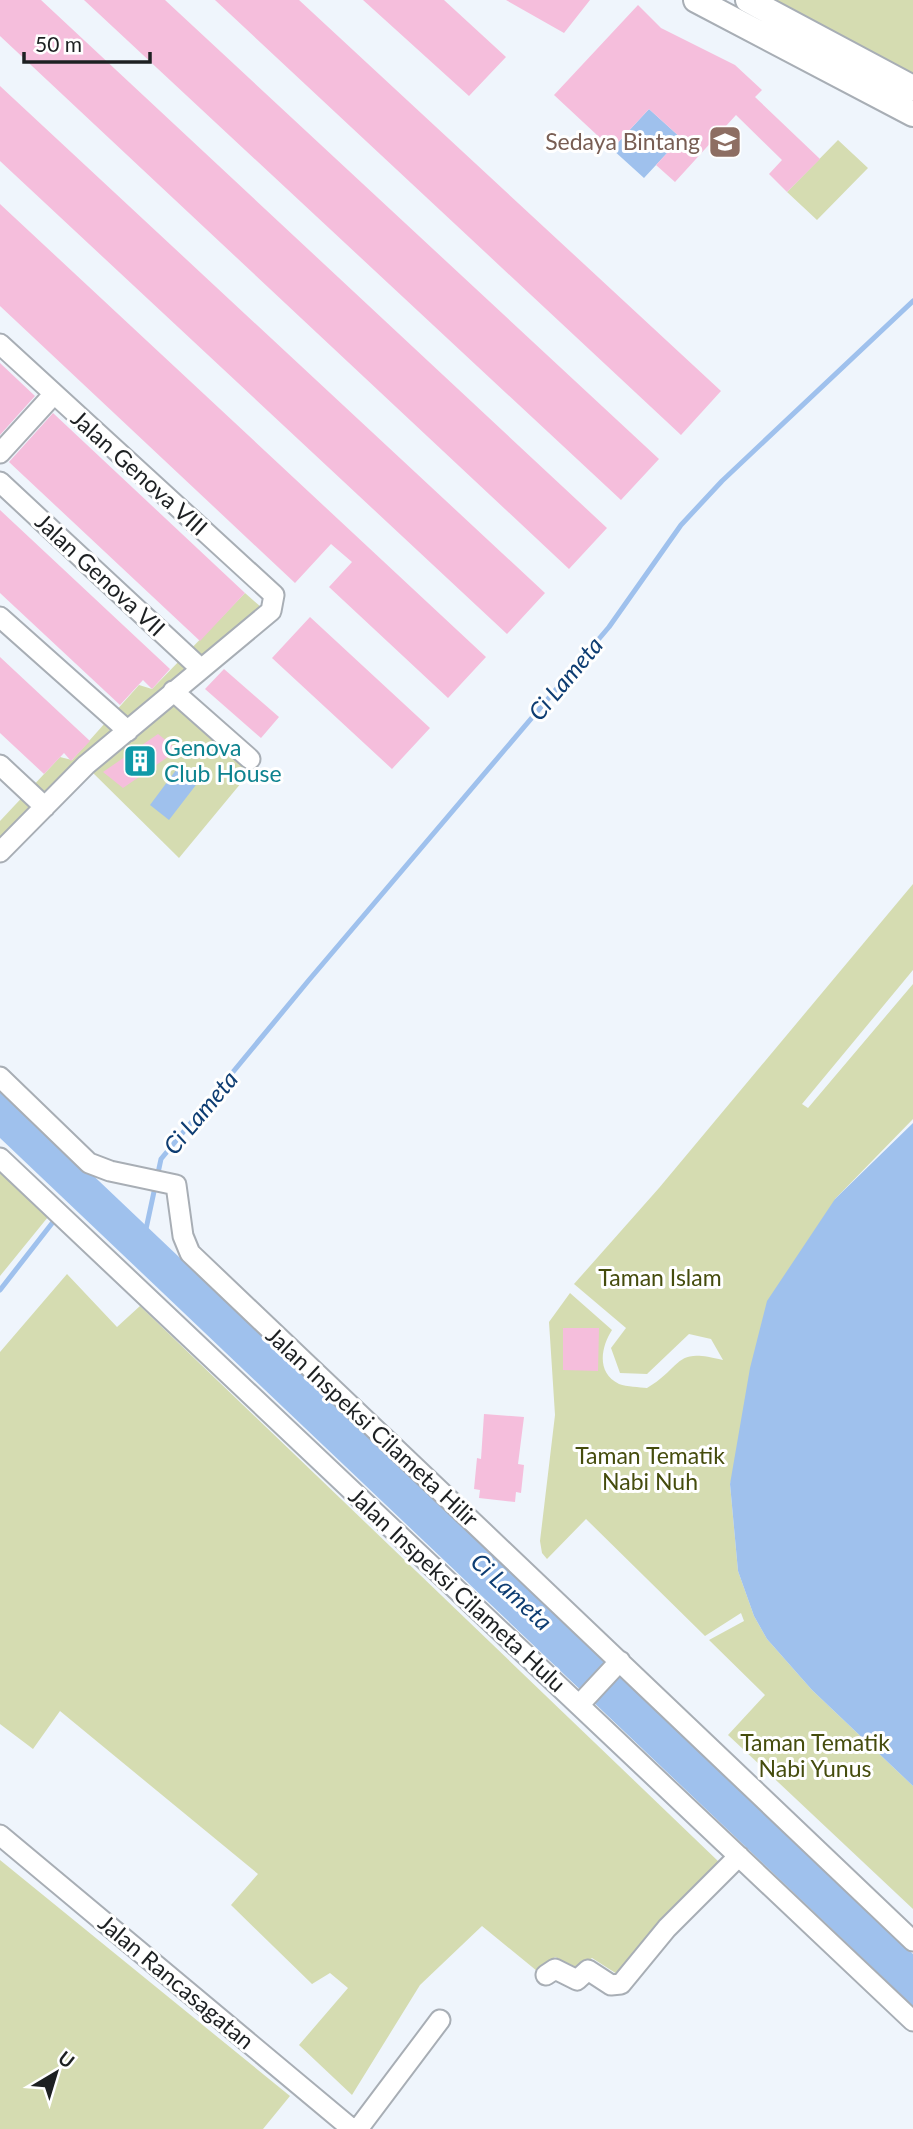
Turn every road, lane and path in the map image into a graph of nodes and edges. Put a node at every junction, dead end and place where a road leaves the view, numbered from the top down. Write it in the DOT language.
graph roads {
  1 [pos="695,0"];
  2 [pos="748,0"];
  3 [pos="816,49"];
  4 [pos="913,88"];
  5 [pos="913,114"];
  6 [pos="0,344"];
  7 [pos="53,394"];
  8 [pos="0,453"];
  9 [pos="0,482"];
  10 [pos="0,617"];
  11 [pos="201,668"];
  12 [pos="173,691"];
  13 [pos="128,731"];
  14 [pos="250,758"];
  15 [pos="0,765"];
  16 [pos="45,807"];
  17 [pos="0,852"];
  18 [pos="0,1077"];
  19 [pos="0,1158"];
  20 [pos="617,1665"];
  21 [pos="583,1701"];
  22 [pos="0,1835"];
  23 [pos="739,1856"];
  24 [pos="913,1941"];
  25 [pos="546,1975"];
  26 [pos="440,2020"];
  27 [pos="913,2021"];
  28 [pos="352,2129"];
  29 [pos="358,2129"];
  1 -- 3 [label="street"];
  2 -- 3 [label="street"];
  3 -- 4 [label="street"];
  3 -- 5 [label="street"];
  6 -- 7 [label="street, Jalan Genova VIII"];
  7 -- 8 [label="street"];
  7 -- 11 [label="street, Jalan Genova VIII"];
  9 -- 11 [label="street, Jalan Genova VII"];
  10 -- 13 [label="street"];
  11 -- 12 [label="street"];
  12 -- 13 [label="street"];
  12 -- 14 [label="street"];
  13 -- 16 [label="street"];
  15 -- 16 [label="street"];
  16 -- 17 [label="street"];
  18 -- 20 [label="street, Jalan Inspeksi Cilameta Hilir"];
  19 -- 21 [label="street, Jalan Inspeksi Cilameta Hulu"];
  20 -- 21 [label="street"];
  20 -- 24 [label="street, Jalan Inspeksi Cilameta Hilir"];
  21 -- 23 [label="street, Jalan Inspeksi Cilameta Hulu"];
  22 -- 28 [label="street, Jalan Rancasagatan"];
  23 -- 25 [label="street"];
  23 -- 27 [label="street, Jalan Inspeksi Cilameta Hulu"];
  26 -- 29 [label="street"];
}
